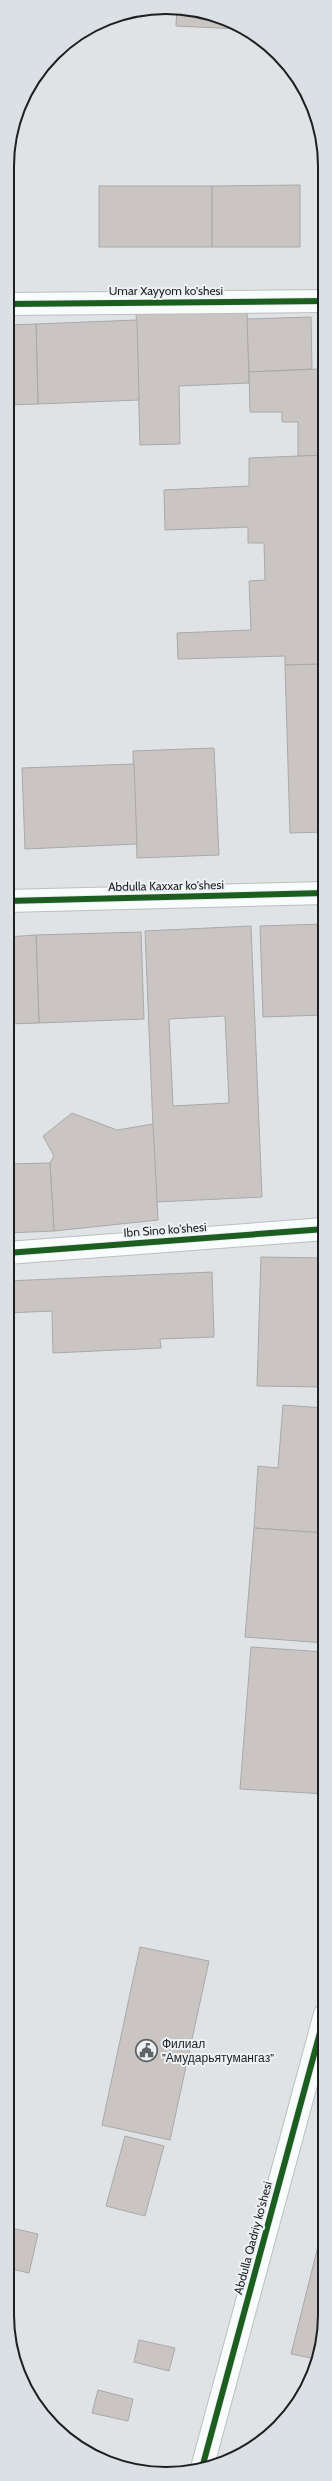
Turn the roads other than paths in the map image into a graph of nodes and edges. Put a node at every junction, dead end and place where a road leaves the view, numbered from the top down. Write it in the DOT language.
graph roads {
  1 [pos="318,301"];
  2 [pos="14,304"];
  3 [pos="318,893"];
  4 [pos="14,901"];
  5 [pos="318,1229"];
  6 [pos="14,1252"];
  7 [pos="318,2040"];
  8 [pos="204,2462"];
  1 -- 2 [label="street, Umar Xayyom ko'shesi"];
  3 -- 4 [label="street, Abdulla Kaxxar ko'shesi"];
  5 -- 6 [label="street, Ibn Sino ko'shesi"];
  7 -- 8 [label="street, Abdulla Qadriy ko'shesi"];
}
